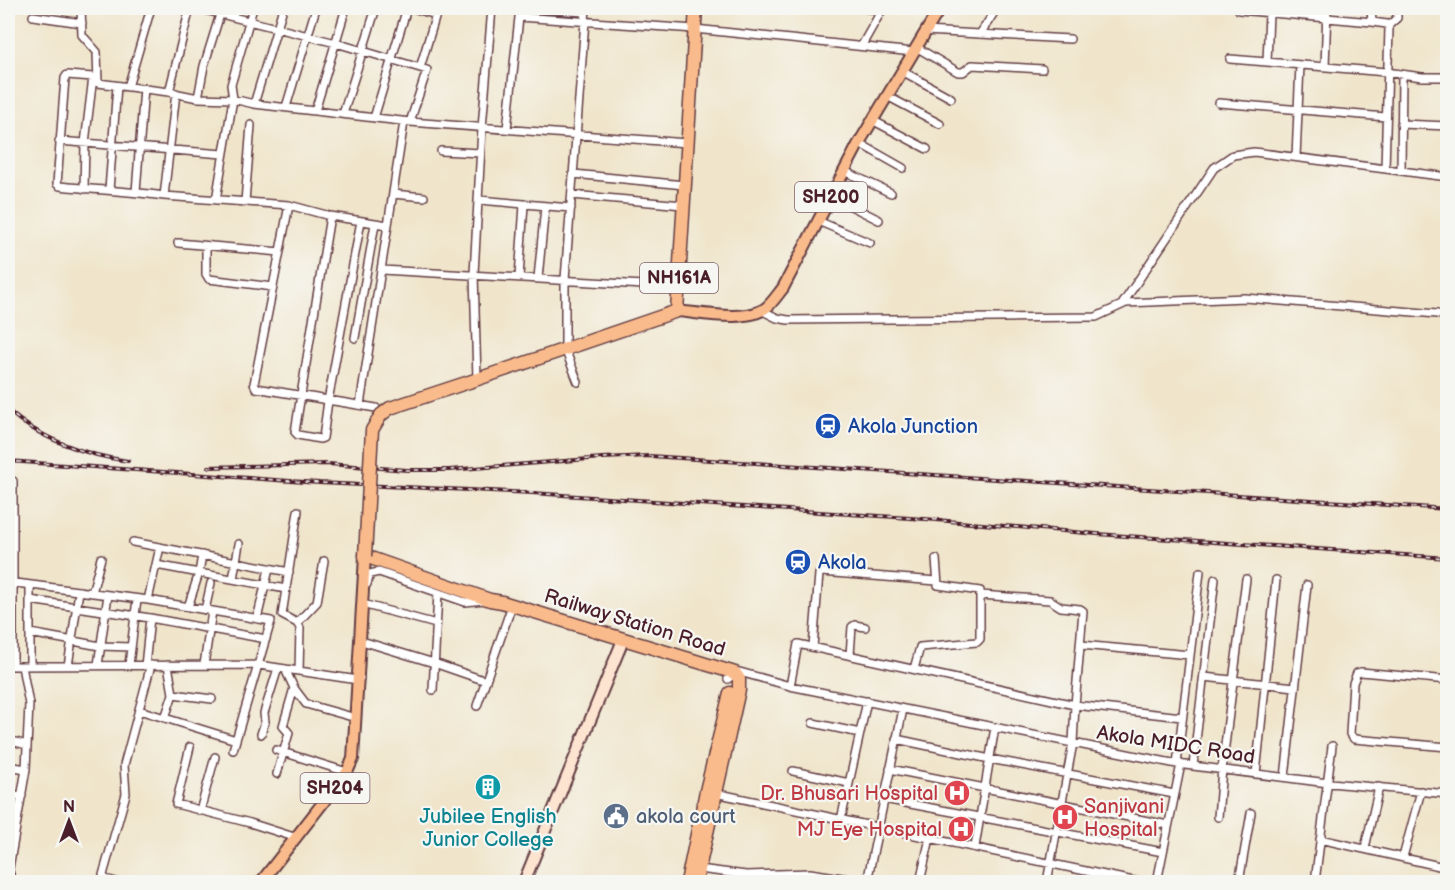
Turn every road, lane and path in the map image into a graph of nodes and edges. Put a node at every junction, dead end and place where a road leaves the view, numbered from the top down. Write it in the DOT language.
graph roads {
  1 [pos="81,8"];
  2 [pos="151,8"];
  3 [pos="190,8"];
  4 [pos="197,8"];
  5 [pos="253,8"];
  6 [pos="283,8"];
  7 [pos="316,8"];
  8 [pos="346,8"];
  9 [pos="376,8"];
  10 [pos="407,8"];
  11 [pos="413,8"];
  12 [pos="492,8"];
  13 [pos="521,8"];
  14 [pos="696,8"];
  15 [pos="863,8"];
  16 [pos="940,8"];
  17 [pos="997,8"];
  18 [pos="1327,8"];
  19 [pos="1371,8"];
  20 [pos="1397,8"];
  21 [pos="882,9"];
  22 [pos="586,10"];
  23 [pos="1239,10"];
  24 [pos="221,11"];
  25 [pos="437,11"];
  26 [pos="1269,13"];
  27 [pos="33,16"];
  28 [pos="519,17"];
  29 [pos="1327,18"];
  30 [pos="585,21"];
  31 [pos="249,22"];
  32 [pos="1372,22"];
  33 [pos="82,23"];
  34 [pos="1388,26"];
  35 [pos="277,29"];
  36 [pos="695,29"];
  37 [pos="925,31"];
  38 [pos="980,34"];
  39 [pos="307,35"];
  40 [pos="1070,39"];
  41 [pos="336,43"];
  42 [pos="862,45"];
  43 [pos="914,49"];
  44 [pos="363,51"];
  45 [pos="390,59"];
  46 [pos="1230,59"];
  47 [pos="1267,63"];
  48 [pos="1300,65"];
  49 [pos="1325,67"];
  50 [pos="420,68"];
  51 [pos="1042,69"];
  52 [pos="902,71"];
  53 [pos="1386,72"];
  54 [pos="1402,74"];
  55 [pos="1448,77"];
  56 [pos="95,80"];
  57 [pos="117,86"];
  58 [pos="128,87"];
  59 [pos="144,88"];
  60 [pos="172,92"];
  61 [pos="887,96"];
  62 [pos="198,98"];
  63 [pos="951,98"];
  64 [pos="233,99"];
  65 [pos="1219,102"];
  66 [pos="254,105"];
  67 [pos="286,107"];
  68 [pos="1298,110"];
  69 [pos="315,111"];
  70 [pos="343,114"];
  71 [pos="1386,117"];
  72 [pos="374,118"];
  73 [pos="872,120"];
  74 [pos="407,122"];
  75 [pos="940,124"];
  76 [pos="1401,124"];
  77 [pos="251,125"];
  78 [pos="1448,126"];
  79 [pos="482,128"];
  80 [pos="507,129"];
  81 [pos="577,136"];
  82 [pos="59,141"];
  83 [pos="86,143"];
  84 [pos="687,143"];
  85 [pos="859,143"];
  86 [pos="112,144"];
  87 [pos="141,147"];
  88 [pos="170,149"];
  89 [pos="927,149"];
  90 [pos="441,151"];
  91 [pos="481,153"];
  92 [pos="223,154"];
  93 [pos="1296,158"];
  94 [pos="903,168"];
  95 [pos="1385,169"];
  96 [pos="844,171"];
  97 [pos="1401,171"];
  98 [pos="574,174"];
  99 [pos="1448,177"];
  100 [pos="684,184"];
  101 [pos="84,189"];
  102 [pos="109,190"];
  103 [pos="136,192"];
  104 [pos="891,193"];
  105 [pos="393,194"];
  106 [pos="572,195"];
  107 [pos="164,196"];
  108 [pos="831,196"];
  109 [pos="424,197"];
  110 [pos="216,200"];
  111 [pos="479,200"];
  112 [pos="245,202"];
  113 [pos="289,205"];
  114 [pos="524,205"];
  115 [pos="683,205"];
  116 [pos="545,207"];
  117 [pos="571,208"];
  118 [pos="330,216"];
  119 [pos="879,220"];
  120 [pos="362,221"];
  121 [pos="818,221"];
  122 [pos="375,224"];
  123 [pos="388,225"];
  124 [pos="178,243"];
  125 [pos="870,243"];
  126 [pos="206,246"];
  127 [pos="280,252"];
  128 [pos="382,270"];
  129 [pos="474,274"];
  130 [pos="519,277"];
  131 [pos="538,278"];
  132 [pos="565,279"];
  133 [pos="678,286"];
  134 [pos="273,288"];
  135 [pos="1123,303"];
  136 [pos="761,310"];
  137 [pos="677,311"];
  138 [pos="1448,317"];
  139 [pos="355,338"];
  140 [pos="565,349"];
  141 [pos="474,380"];
  142 [pos="578,382"];
  143 [pos="300,396"];
  144 [pos="328,400"];
  145 [pos="360,405"];
  146 [pos="376,408"];
  147 [pos="14,482"];
  148 [pos="298,511"];
  149 [pos="133,542"];
  150 [pos="238,544"];
  151 [pos="159,547"];
  152 [pos="202,555"];
  153 [pos="365,556"];
  154 [pos="101,558"];
  155 [pos="936,559"];
  156 [pos="324,561"];
  157 [pos="236,562"];
  158 [pos="156,565"];
  159 [pos="269,568"];
  160 [pos="289,572"];
  161 [pos="1200,572"];
  162 [pos="199,573"];
  163 [pos="233,579"];
  164 [pos="1215,579"];
  165 [pos="1246,579"];
  166 [pos="1276,579"];
  167 [pos="938,581"];
  168 [pos="11,583"];
  169 [pos="211,584"];
  170 [pos="30,585"];
  171 [pos="266,585"];
  172 [pos="1307,585"];
  173 [pos="286,589"];
  174 [pos="79,591"];
  175 [pos="438,592"];
  176 [pos="92,593"];
  177 [pos="108,595"];
  178 [pos="981,595"];
  179 [pos="137,599"];
  180 [pos="30,600"];
  181 [pos="148,600"];
  182 [pos="488,600"];
  183 [pos="366,605"];
  184 [pos="77,607"];
  185 [pos="188,607"];
  186 [pos="106,611"];
  187 [pos="208,611"];
  188 [pos="510,611"];
  189 [pos="135,615"];
  190 [pos="282,616"];
  191 [pos="150,618"];
  192 [pos="257,619"];
  193 [pos="271,621"];
  194 [pos="297,623"];
  195 [pos="436,624"];
  196 [pos="865,627"];
  197 [pos="209,629"];
  198 [pos="30,633"];
  199 [pos="266,639"];
  200 [pos="72,641"];
  201 [pos="364,642"];
  202 [pos="622,642"];
  203 [pos="1081,645"];
  204 [pos="100,646"];
  205 [pos="131,647"];
  206 [pos="813,647"];
  207 [pos="850,655"];
  208 [pos="1190,655"];
  209 [pos="434,663"];
  210 [pos="98,665"];
  211 [pos="129,665"];
  212 [pos="148,665"];
  213 [pos="168,665"];
  214 [pos="204,665"];
  215 [pos="259,665"];
  216 [pos="10,666"];
  217 [pos="26,666"];
  218 [pos="69,666"];
  219 [pos="282,669"];
  220 [pos="915,669"];
  221 [pos="299,671"];
  222 [pos="732,676"];
  223 [pos="359,677"];
  224 [pos="1204,677"];
  225 [pos="1233,680"];
  226 [pos="1448,680"];
  227 [pos="486,681"];
  228 [pos="1265,684"];
  229 [pos="790,686"];
  230 [pos="1295,687"];
  231 [pos="294,688"];
  232 [pos="433,690"];
  233 [pos="172,694"];
  234 [pos="212,699"];
  235 [pos="867,701"];
  236 [pos="1075,705"];
  237 [pos="477,706"];
  238 [pos="903,709"];
  239 [pos="139,710"];
  240 [pos="1182,717"];
  241 [pos="165,718"];
  242 [pos="356,718"];
  243 [pos="813,723"];
  244 [pos="995,727"];
  245 [pos="860,733"];
  246 [pos="261,734"];
  247 [pos="896,739"];
  248 [pos="8,740"];
  249 [pos="236,740"];
  250 [pos="1073,743"];
  251 [pos="27,745"];
  252 [pos="1332,746"];
  253 [pos="190,747"];
  254 [pos="1448,747"];
  255 [pos="581,748"];
  256 [pos="233,750"];
  257 [pos="279,751"];
  258 [pos="215,757"];
  259 [pos="990,759"];
  260 [pos="1179,764"];
  261 [pos="8,766"];
  262 [pos="1193,766"];
  263 [pos="26,769"];
  264 [pos="890,769"];
  265 [pos="1222,769"];
  266 [pos="793,771"];
  267 [pos="347,772"];
  268 [pos="1067,773"];
  269 [pos="277,774"];
  270 [pos="1256,774"];
  271 [pos="1285,777"];
  272 [pos="1328,782"];
  273 [pos="849,783"];
  274 [pos="1379,787"];
  275 [pos="985,788"];
  276 [pos="1421,791"];
  277 [pos="711,792"];
  278 [pos="8,794"];
  279 [pos="1174,794"];
  280 [pos="1448,794"];
  281 [pos="22,796"];
  282 [pos="884,799"];
  283 [pos="1062,803"];
  284 [pos="200,811"];
  285 [pos="1251,813"];
  286 [pos="980,816"];
  287 [pos="1218,817"];
  288 [pos="841,819"];
  289 [pos="1168,825"];
  290 [pos="878,827"];
  291 [pos="1057,830"];
  292 [pos="297,838"];
  293 [pos="930,838"];
  294 [pos="1320,839"];
  295 [pos="975,847"];
  296 [pos="1365,848"];
  297 [pos="1163,852"];
  298 [pos="1403,857"];
  299 [pos="1051,864"];
  300 [pos="1448,868"];
  301 [pos="699,869"];
  302 [pos="8,874"];
  303 [pos="8,881"];
  304 [pos="116,882"];
  305 [pos="261,882"];
  306 [pos="524,882"];
  307 [pos="532,882"];
  308 [pos="687,882"];
  309 [pos="696,882"];
  310 [pos="867,882"];
  311 [pos="920,882"];
  312 [pos="1047,882"];
  313 [pos="1138,882"];
  314 [pos="1156,882"];
  315 [pos="1239,882"];
  316 [pos="1315,882"];
  1 -- 33 [label="street"];
  2 -- 58 [label="street"];
  3 -- 60 [label="street"];
  4 -- 24 [label="street"];
  5 -- 31 [label="street"];
  6 -- 35 [label="street"];
  7 -- 39 [label="street"];
  8 -- 41 [label="street"];
  9 -- 44 [label="street"];
  10 -- 45 [label="street"];
  11 -- 25 [label="street"];
  12 -- 79 [label="street"];
  13 -- 22 [label="street"];
  13 -- 28 [label="street"];
  14 -- 36 [label="highway, NH161A"];
  15 -- 21 [label="street"];
  16 -- 37 [label="main road, SH200"];
  17 -- 38 [label="street"];
  18 -- 29 [label="street"];
  19 -- 32 [label="street"];
  20 -- 34 [label="street"];
  21 -- 42 [label="street"];
  22 -- 30 [label="street"];
  23 -- 26 [label="street"];
  24 -- 31 [label="street"];
  24 -- 62 [label="street"];
  25 -- 50 [label="street"];
  26 -- 29 [label="street"];
  26 -- 47 [label="street"];
  27 -- 33 [label="street"];
  28 -- 30 [label="street"];
  28 -- 80 [label="street"];
  29 -- 32 [label="street"];
  29 -- 49 [label="street"];
  30 -- 36 [label="street"];
  30 -- 81 [label="street"];
  31 -- 35 [label="street"];
  31 -- 64 [label="street"];
  32 -- 34 [label="street"];
  33 -- 56 [label="street"];
  34 -- 53 [label="street"];
  35 -- 39 [label="street"];
  35 -- 66 [label="street"];
  36 -- 42 [label="street"];
  36 -- 84 [label="highway, NH161A"];
  37 -- 38 [label="street"];
  37 -- 43 [label="main road, SH200"];
  38 -- 40 [label="street"];
  39 -- 41 [label="street"];
  39 -- 67 [label="street"];
  41 -- 44 [label="street"];
  41 -- 69 [label="street"];
  42 -- 43 [label="street"];
  43 -- 51 [label="street"];
  43 -- 52 [label="main road, SH200"];
  44 -- 45 [label="street"];
  44 -- 70 [label="street"];
  45 -- 50 [label="street"];
  45 -- 72 [label="street"];
  46 -- 47 [label="street"];
  47 -- 48 [label="street"];
  48 -- 49 [label="street"];
  48 -- 68 [label="street"];
  49 -- 53 [label="street"];
  50 -- 74 [label="street"];
  52 -- 61 [label="main road, SH200"];
  52 -- 63 [label="street"];
  53 -- 54 [label="street"];
  53 -- 71 [label="street"];
  54 -- 55 [label="street"];
  54 -- 76 [label="street"];
  56 -- 57 [label="street"];
  56 -- 82 [label="street"];
  56 -- 83 [label="street"];
  57 -- 58 [label="street"];
  57 -- 86 [label="street"];
  58 -- 59 [label="street"];
  59 -- 60 [label="street"];
  59 -- 87 [label="street"];
  60 -- 62 [label="street"];
  60 -- 88 [label="street"];
  61 -- 73 [label="main road, SH200"];
  61 -- 75 [label="street"];
  62 -- 64 [label="street"];
  64 -- 66 [label="street"];
  64 -- 92 [label="street"];
  65 -- 68 [label="street"];
  66 -- 67 [label="street"];
  67 -- 69 [label="street"];
  68 -- 71 [label="street"];
  68 -- 93 [label="street"];
  69 -- 70 [label="street"];
  70 -- 72 [label="street"];
  71 -- 95 [label="street"];
  72 -- 74 [label="street"];
  73 -- 85 [label="main road, SH200"];
  73 -- 89 [label="street"];
  74 -- 79 [label="street"];
  74 -- 105 [label="street"];
  76 -- 78 [label="street"];
  76 -- 97 [label="street"];
  77 -- 112 [label="street"];
  79 -- 80 [label="street"];
  79 -- 91 [label="street"];
  80 -- 81 [label="street"];
  81 -- 84 [label="street"];
  81 -- 98 [label="street"];
  82 -- 83 [label="street"];
  82 -- 101 [label="street"];
  83 -- 86 [label="street"];
  83 -- 101 [label="street"];
  84 -- 100 [label="highway, NH161A"];
  85 -- 94 [label="street"];
  85 -- 96 [label="main road, SH200"];
  86 -- 87 [label="street"];
  86 -- 102 [label="street"];
  87 -- 88 [label="street"];
  87 -- 103 [label="street"];
  88 -- 92 [label="street"];
  88 -- 107 [label="street"];
  90 -- 91 [label="street"];
  91 -- 111 [label="street"];
  92 -- 110 [label="street"];
  93 -- 95 [label="street"];
  93 -- 135 [label="street"];
  95 -- 97 [label="street"];
  96 -- 104 [label="street"];
  96 -- 108 [label="main road, SH200"];
  97 -- 99 [label="street"];
  98 -- 100 [label="street"];
  98 -- 106 [label="street"];
  100 -- 115 [label="highway, NH161A"];
  101 -- 102 [label="street"];
  102 -- 103 [label="street"];
  103 -- 107 [label="street"];
  105 -- 109 [label="street"];
  105 -- 123 [label="street"];
  106 -- 115 [label="street"];
  106 -- 117 [label="street"];
  107 -- 110 [label="street"];
  108 -- 119 [label="street"];
  108 -- 121 [label="main road, SH200"];
  110 -- 112 [label="street"];
  111 -- 114 [label="street"];
  111 -- 129 [label="street"];
  112 -- 113 [label="street"];
  113 -- 118 [label="street"];
  113 -- 127 [label="street"];
  114 -- 116 [label="street"];
  114 -- 130 [label="street"];
  115 -- 133 [label="highway, NH161A"];
  116 -- 117 [label="street"];
  116 -- 131 [label="street"];
  117 -- 132 [label="street"];
  118 -- 120 [label="street"];
  118 -- 143 [label="street"];
  120 -- 122 [label="street"];
  120 -- 144 [label="street"];
  121 -- 125 [label="street"];
  121 -- 136 [label="main road, SH200"];
  122 -- 123 [label="street"];
  122 -- 139 [label="street"];
  123 -- 128 [label="street"];
  124 -- 126 [label="street"];
  126 -- 127 [label="street"];
  126 -- 134 [label="street"];
  127 -- 134 [label="street"];
  128 -- 129 [label="street"];
  128 -- 145 [label="street"];
  129 -- 130 [label="street"];
  129 -- 141 [label="street"];
  130 -- 131 [label="street"];
  131 -- 132 [label="street"];
  132 -- 133 [label="street"];
  132 -- 140 [label="street"];
  133 -- 137 [label="highway, NH161A"];
  134 -- 143 [label="street"];
  135 -- 136 [label="street"];
  135 -- 138 [label="street"];
  136 -- 137 [label="main road"];
  137 -- 140 [label="highway, NH161A"];
  140 -- 141 [label="highway, NH161A"];
  140 -- 142 [label="street"];
  141 -- 153 [label="highway, NH161A, bridge"];
  143 -- 144 [label="street"];
  143 -- 144 [label="street"];
  144 -- 145 [label="street"];
  145 -- 146 [label="street"];
  147 -- 168 [label="street"];
  148 -- 160 [label="street"];
  149 -- 151 [label="street"];
  150 -- 157 [label="street"];
  151 -- 152 [label="street"];
  151 -- 158 [label="street"];
  152 -- 157 [label="street"];
  152 -- 162 [label="street"];
  153 -- 182 [label="highway, Railway Station Road"];
  153 -- 223 [label="main road, SH204"];
  154 -- 176 [label="street"];
  155 -- 167 [label="street"];
  156 -- 194 [label="street"];
  157 -- 159 [label="street"];
  157 -- 163 [label="street"];
  158 -- 162 [label="street"];
  158 -- 181 [label="street"];
  159 -- 160 [label="street"];
  159 -- 171 [label="street"];
  160 -- 173 [label="street"];
  161 -- 208 [label="street"];
  162 -- 163 [label="street"];
  162 -- 185 [label="street"];
  163 -- 171 [label="street"];
  164 -- 224 [label="street"];
  165 -- 225 [label="street"];
  166 -- 228 [label="street"];
  167 -- 178 [label="street"];
  167 -- 206 [label="street"];
  168 -- 170 [label="street"];
  168 -- 216 [label="street"];
  169 -- 187 [label="street"];
  170 -- 174 [label="street"];
  170 -- 180 [label="street"];
  171 -- 173 [label="street"];
  171 -- 192 [label="street"];
  172 -- 230 [label="street"];
  173 -- 190 [label="street"];
  174 -- 176 [label="street"];
  174 -- 184 [label="street"];
  175 -- 182 [label="street"];
  175 -- 183 [label="street"];
  175 -- 195 [label="street"];
  176 -- 177 [label="street"];
  177 -- 179 [label="street"];
  177 -- 186 [label="street"];
  178 -- 203 [label="street"];
  178 -- 220 [label="street"];
  179 -- 181 [label="street"];
  179 -- 189 [label="street"];
  180 -- 184 [label="street"];
  180 -- 198 [label="street"];
  181 -- 185 [label="street"];
  182 -- 188 [label="highway, Railway Station Road"];
  182 -- 202 [label="highway, Railway Station Road"];
  183 -- 195 [label="street"];
  183 -- 201 [label="street"];
  184 -- 186 [label="street"];
  184 -- 200 [label="street"];
  185 -- 187 [label="street"];
  186 -- 189 [label="street"];
  186 -- 204 [label="street"];
  187 -- 192 [label="street"];
  187 -- 197 [label="street"];
  188 -- 202 [label="highway, Railway Station Road"];
  188 -- 227 [label="street"];
  189 -- 191 [label="street"];
  189 -- 205 [label="street"];
  190 -- 193 [label="street"];
  190 -- 194 [label="street"];
  191 -- 197 [label="street"];
  191 -- 212 [label="street"];
  192 -- 193 [label="street"];
  193 -- 199 [label="street"];
  194 -- 221 [label="street"];
  195 -- 209 [label="street"];
  196 -- 207 [label="street"];
  197 -- 199 [label="street"];
  197 -- 214 [label="street"];
  198 -- 200 [label="street"];
  198 -- 217 [label="street"];
  199 -- 215 [label="street"];
  200 -- 204 [label="street"];
  200 -- 218 [label="street"];
  201 -- 209 [label="street"];
  201 -- 223 [label="street"];
  202 -- 222 [label="highway, Railway Station Road"];
  202 -- 255 [label="street"];
  203 -- 208 [label="street"];
  203 -- 236 [label="street"];
  204 -- 205 [label="street"];
  204 -- 210 [label="street"];
  205 -- 211 [label="street"];
  206 -- 207 [label="street"];
  206 -- 229 [label="street"];
  207 -- 220 [label="street"];
  208 -- 240 [label="street"];
  209 -- 227 [label="street"];
  209 -- 232 [label="street"];
  210 -- 211 [label="street"];
  210 -- 218 [label="street"];
  211 -- 212 [label="street"];
  212 -- 213 [label="street"];
  212 -- 239 [label="street"];
  213 -- 214 [label="street"];
  213 -- 233 [label="street"];
  214 -- 215 [label="street"];
  215 -- 219 [label="street"];
  215 -- 249 [label="street"];
  216 -- 217 [label="street"];
  217 -- 218 [label="street"];
  217 -- 251 [label="street"];
  219 -- 221 [label="street"];
  219 -- 231 [label="street"];
  219 -- 246 [label="street"];
  220 -- 236 [label="street"];
  221 -- 223 [label="street"];
  222 -- 229 [label="street, Akola MIDC Road"];
  222 -- 277 [label="highway, Railway Station Road"];
  223 -- 242 [label="main road, SH204"];
  224 -- 225 [label="street"];
  224 -- 262 [label="street"];
  225 -- 228 [label="street"];
  225 -- 265 [label="street"];
  226 -- 254 [label="street"];
  227 -- 237 [label="street"];
  228 -- 230 [label="street"];
  228 -- 270 [label="street"];
  229 -- 235 [label="street, Akola MIDC Road"];
  230 -- 271 [label="street"];
  231 -- 242 [label="street"];
  231 -- 257 [label="street"];
  233 -- 234 [label="street"];
  233 -- 241 [label="street"];
  235 -- 238 [label="street, Akola MIDC Road"];
  235 -- 245 [label="street"];
  236 -- 240 [label="street"];
  236 -- 250 [label="street"];
  238 -- 244 [label="street, Akola MIDC Road"];
  238 -- 247 [label="street"];
  239 -- 241 [label="street"];
  239 -- 304 [label="street"];
  240 -- 260 [label="street"];
  241 -- 249 [label="street"];
  242 -- 267 [label="main road, SH204"];
  243 -- 245 [label="street"];
  244 -- 250 [label="street, Akola MIDC Road"];
  244 -- 259 [label="street"];
  245 -- 273 [label="street"];
  247 -- 259 [label="street"];
  247 -- 264 [label="street"];
  248 -- 251 [label="street"];
  249 -- 256 [label="street"];
  250 -- 260 [label="street, Akola MIDC Road"];
  250 -- 268 [label="street"];
  251 -- 263 [label="street"];
  252 -- 272 [label="street"];
  253 -- 284 [label="street"];
  255 -- 306 [label="street"];
  255 -- 307 [label="street"];
  257 -- 267 [label="street"];
  257 -- 269 [label="street"];
  258 -- 284 [label="street"];
  259 -- 268 [label="street"];
  259 -- 275 [label="street"];
  260 -- 262 [label="street, Akola MIDC Road"];
  260 -- 279 [label="street"];
  261 -- 263 [label="street"];
  262 -- 265 [label="street, Akola MIDC Road"];
  263 -- 281 [label="street"];
  264 -- 275 [label="street"];
  264 -- 282 [label="street"];
  265 -- 270 [label="street, Akola MIDC Road"];
  265 -- 287 [label="street"];
  266 -- 273 [label="street"];
  267 -- 292 [label="main road, SH204"];
  268 -- 279 [label="street"];
  268 -- 283 [label="street"];
  270 -- 271 [label="street, Akola MIDC Road"];
  271 -- 272 [label="street, Akola MIDC Road"];
  272 -- 274 [label="street, Akola MIDC Road"];
  272 -- 294 [label="street"];
  273 -- 288 [label="street"];
  274 -- 276 [label="street, Akola MIDC Road"];
  274 -- 296 [label="street"];
  275 -- 283 [label="street"];
  275 -- 286 [label="street"];
  276 -- 280 [label="street, Akola MIDC Road"];
  276 -- 298 [label="street"];
  277 -- 288 [label="street"];
  277 -- 301 [label="highway, Railway Station Road"];
  277 -- 308 [label="highway, Railway Station Road"];
  278 -- 281 [label="street"];
  279 -- 289 [label="street"];
  281 -- 302 [label="street"];
  282 -- 286 [label="street"];
  282 -- 290 [label="street"];
  283 -- 289 [label="street"];
  283 -- 291 [label="street"];
  284 -- 292 [label="street"];
  285 -- 315 [label="street"];
  286 -- 291 [label="street"];
  286 -- 295 [label="street"];
  288 -- 290 [label="street"];
  289 -- 297 [label="street"];
  290 -- 293 [label="street"];
  290 -- 310 [label="street"];
  291 -- 297 [label="street"];
  291 -- 299 [label="street"];
  292 -- 305 [label="main road, SH204"];
  293 -- 295 [label="street"];
  293 -- 311 [label="street"];
  294 -- 296 [label="street"];
  294 -- 316 [label="street"];
  295 -- 299 [label="street"];
  296 -- 298 [label="street"];
  297 -- 314 [label="street"];
  298 -- 300 [label="street"];
  299 -- 312 [label="street"];
  299 -- 313 [label="street"];
  301 -- 309 [label="highway, Railway Station Road"];
  301 -- 310 [label="street"];
  302 -- 303 [label="street"];
}
